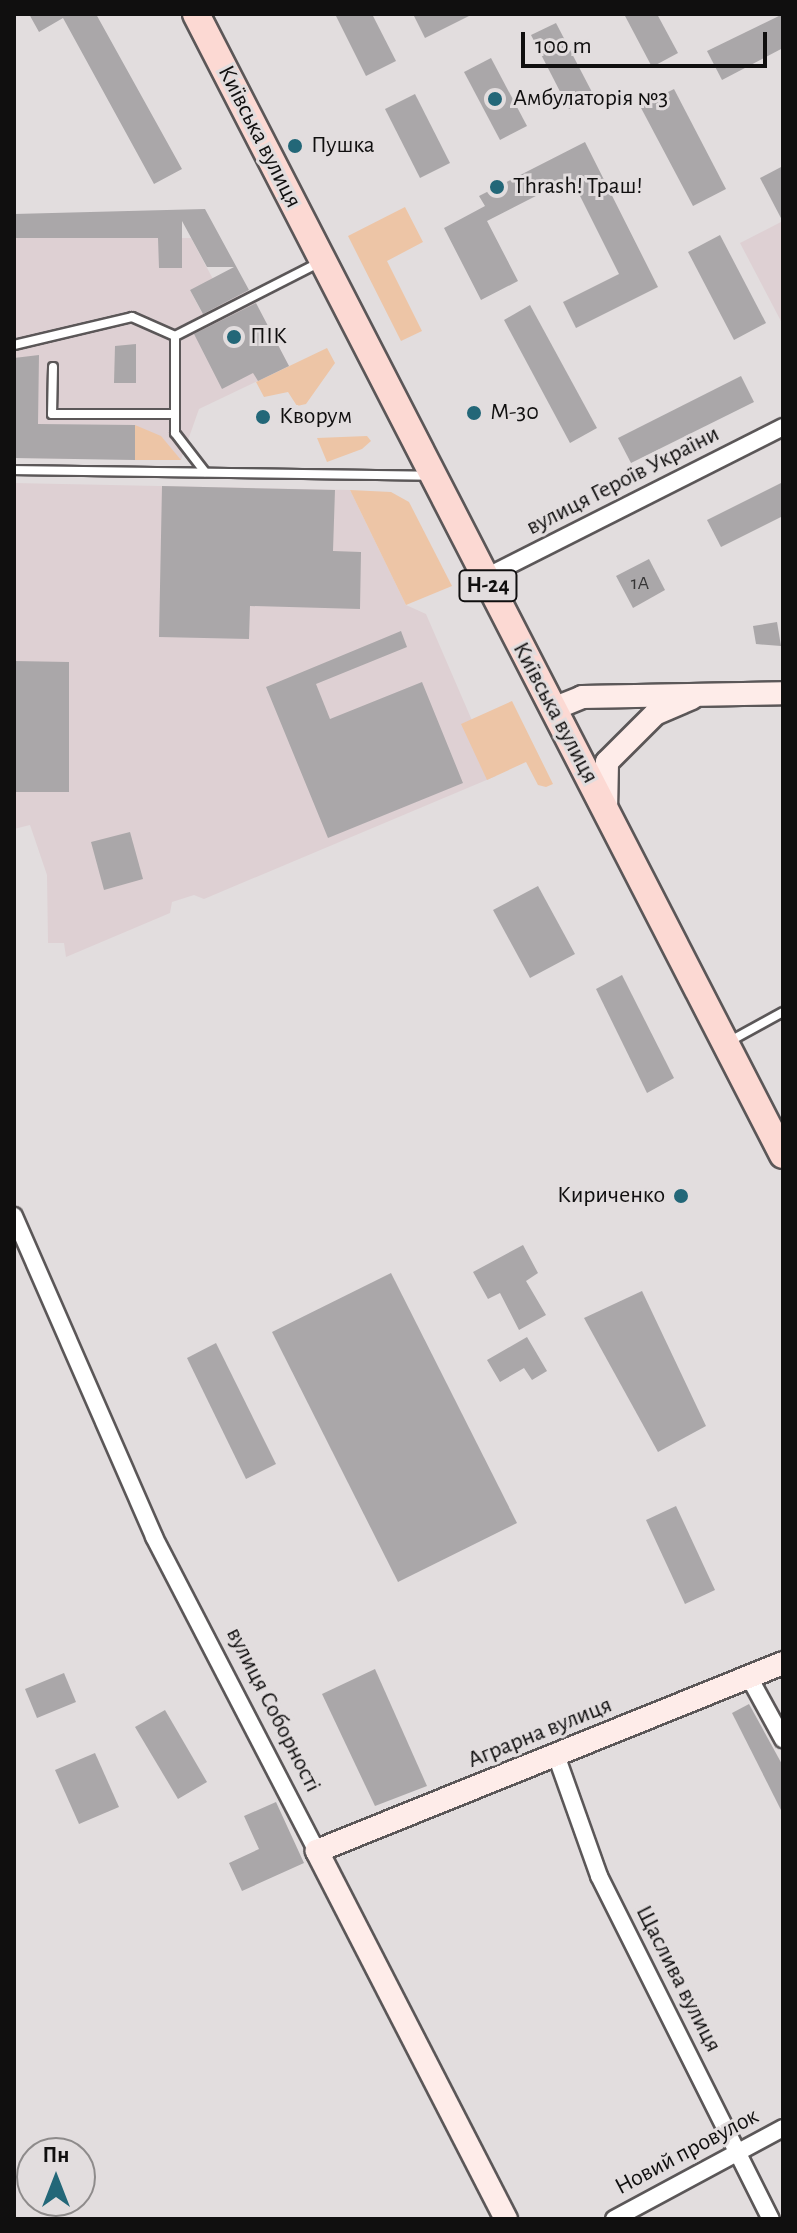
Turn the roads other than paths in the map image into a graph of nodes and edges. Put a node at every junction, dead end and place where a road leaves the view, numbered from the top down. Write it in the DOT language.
graph roads {
  1 [pos="196,14"];
  2 [pos="322,261"];
  3 [pos="175,336"];
  4 [pos="14,345"];
  5 [pos="53,367"];
  6 [pos="175,414"];
  7 [pos="783,427"];
  8 [pos="14,470"];
  9 [pos="205,472"];
  10 [pos="432,477"];
  11 [pos="484,578"];
  12 [pos="713,692"];
  13 [pos="783,693"];
  14 [pos="553,709"];
  15 [pos="606,812"];
  16 [pos="783,1012"];
  17 [pos="725,1043"];
  18 [pos="783,1155"];
  19 [pos="14,1216"];
  20 [pos="783,1663"];
  21 [pos="749,1677"];
  22 [pos="783,1739"];
  23 [pos="556,1755"];
  24 [pos="317,1851"];
  25 [pos="783,2128"];
  26 [pos="738,2153"];
  27 [pos="506,2219"];
  28 [pos="614,2219"];
  29 [pos="771,2219"];
  1 -- 2 [label="main road, Київська вулиця / Н-24"];
  2 -- 3 [label="lane"];
  2 -- 10 [label="main road, Київська вулиця / Н-24"];
  3 -- 4 [label="lane"];
  3 -- 6 [label="lane"];
  5 -- 6 [label="lane"];
  6 -- 9 [label="lane"];
  7 -- 11 [label="street, вулиця Героїв України"];
  8 -- 9 [label="lane"];
  9 -- 10 [label="lane"];
  10 -- 11 [label="main road, Київська вулиця / Н-24"];
  11 -- 14 [label="main road, Київська вулиця / Н-24"];
  12 -- 13 [label="street"];
  12 -- 14 [label="street"];
  12 -- 15 [label="street"];
  14 -- 15 [label="main road, Київська вулиця / Н-24"];
  15 -- 17 [label="main road, Київська вулиця / Н-24"];
  16 -- 17 [label="lane"];
  17 -- 18 [label="main road, Київська вулиця / Н-24"];
  19 -- 24 [label="street, вулиця Соборності"];
  20 -- 21 [label="street, Аграрна вулиця"];
  21 -- 22 [label="street"];
  21 -- 23 [label="street, Аграрна вулиця"];
  23 -- 24 [label="street, Аграрна вулиця"];
  23 -- 26 [label="street, Щаслива вулиця"];
  24 -- 27 [label="street, вулиця Соборності"];
  25 -- 26 [label="street, Новий провулок"];
  26 -- 28 [label="street, Новий провулок"];
  26 -- 29 [label="street, Щаслива вулиця"];
}
